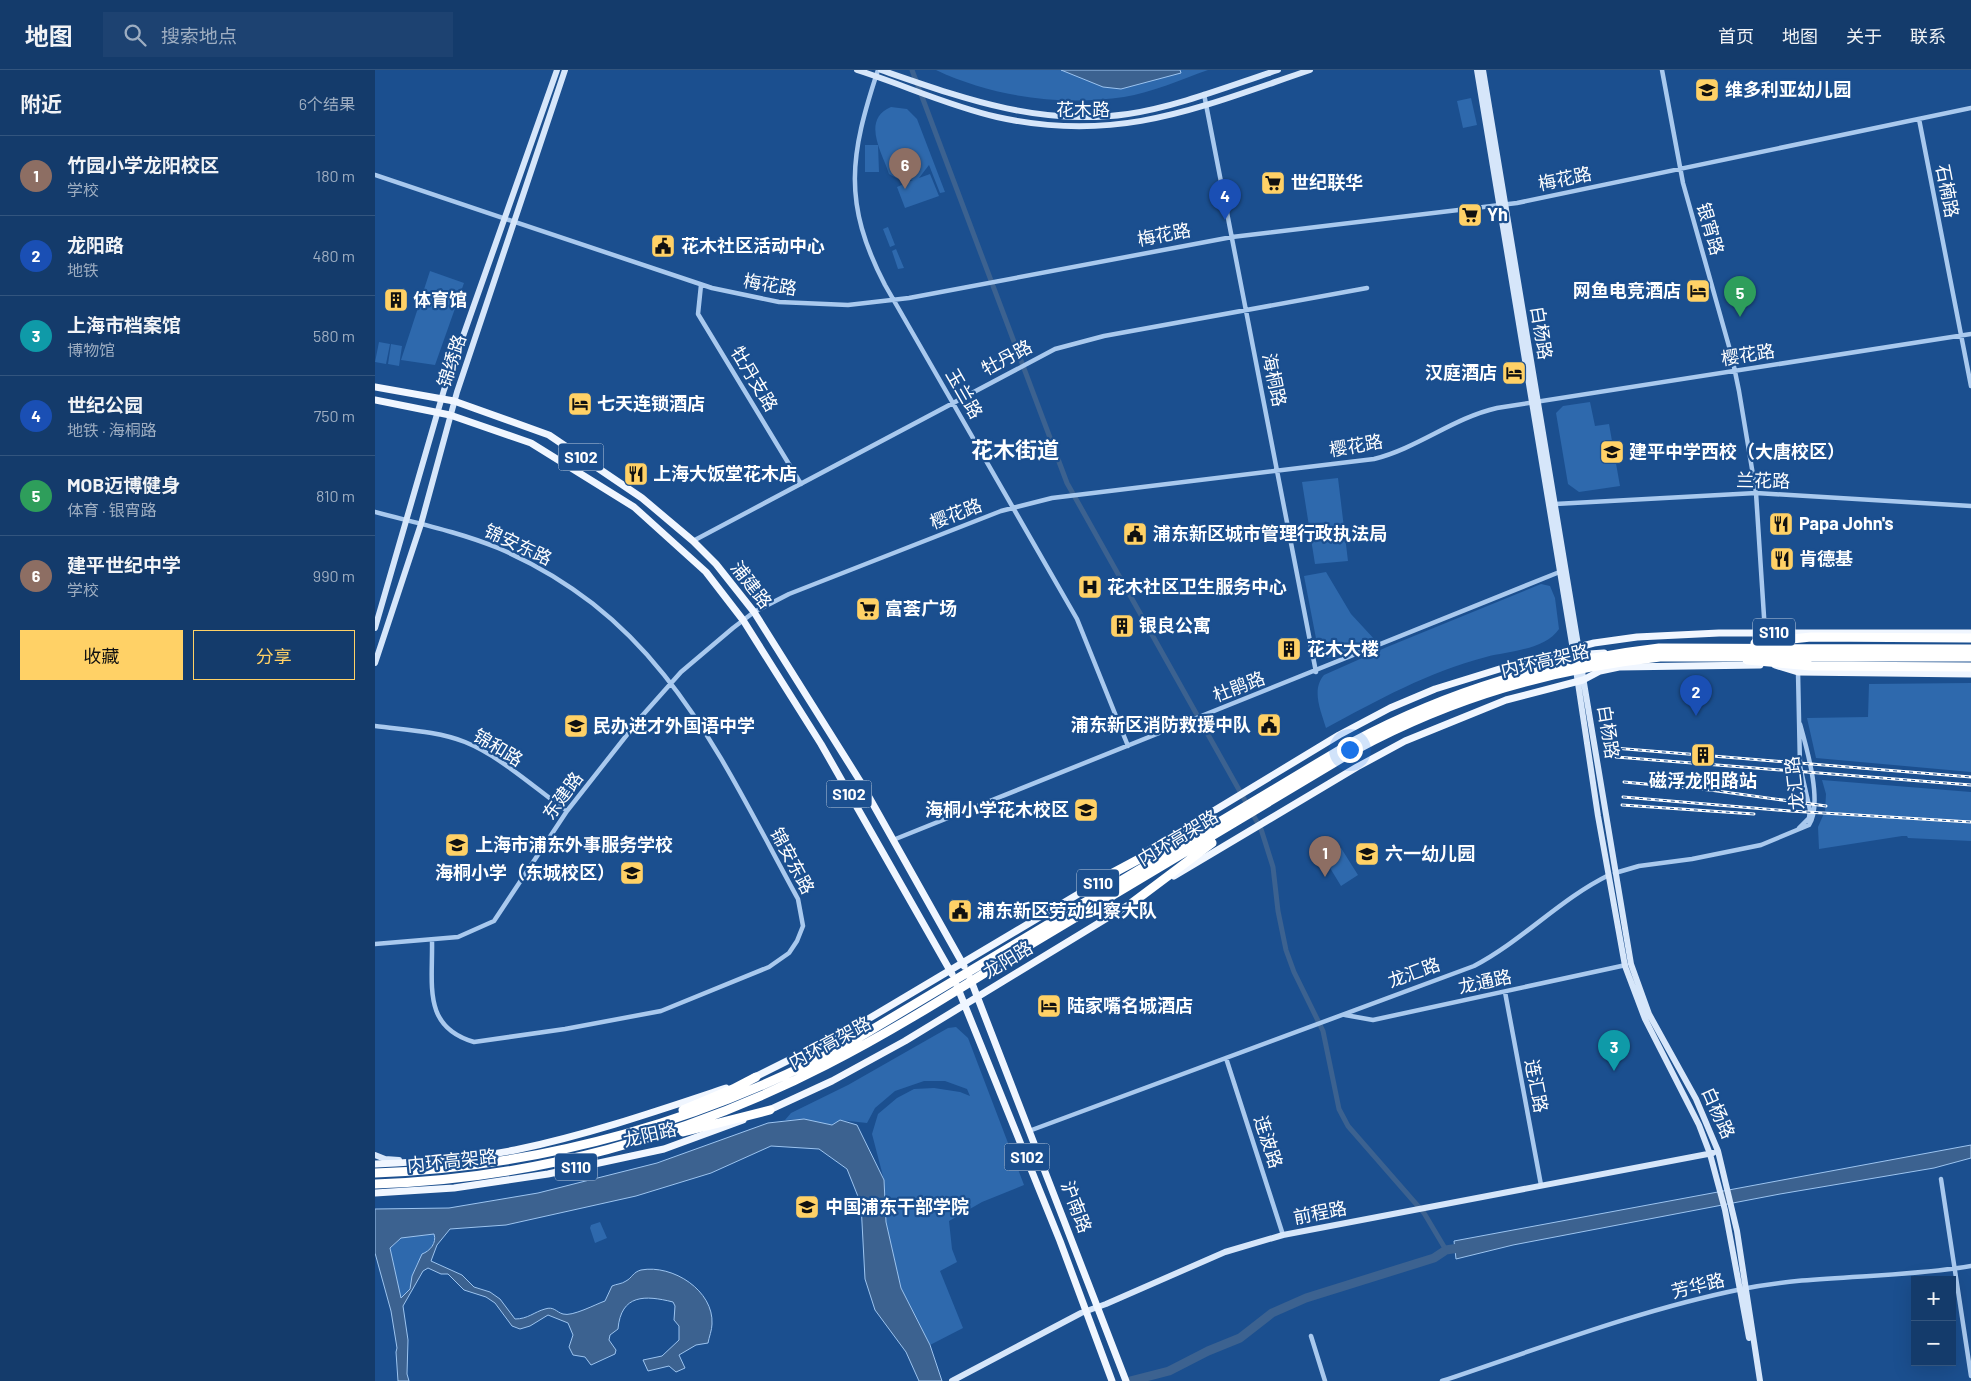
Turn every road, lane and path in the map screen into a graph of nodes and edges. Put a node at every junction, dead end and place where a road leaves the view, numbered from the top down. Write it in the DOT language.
graph roads {
  1 [pos="557,70"];
  2 [pos="565,70"];
  3 [pos="857,70"];
  4 [pos="1278,70"];
  5 [pos="1310,70"];
  6 [pos="1477,70"];
  7 [pos="1483,70"];
  8 [pos="1662,70"];
  9 [pos="878,72"];
  10 [pos="1204,94"];
  11 [pos="1206,105"];
  12 [pos="1971,108"];
  13 [pos="1919,119"];
  14 [pos="1679,169"];
  15 [pos="375,175"];
  16 [pos="1503,206"];
  17 [pos="504,220"];
  18 [pos="514,223"];
  19 [pos="1231,236"];
  20 [pos="701,285"];
  21 [pos="1367,288"];
  22 [pos="894,301"];
  23 [pos="1245,308"];
  24 [pos="1971,334"];
  25 [pos="1961,336"];
  26 [pos="1735,371"];
  27 [pos="1971,386"];
  28 [pos="375,387"];
  29 [pos="375,400"];
  30 [pos="441,400"];
  31 [pos="454,401"];
  32 [pos="1535,402"];
  33 [pos="953,403"];
  34 [pos="438,412"];
  35 [pos="451,415"];
  36 [pos="1277,471"];
  37 [pos="801,484"];
  38 [pos="1756,493"];
  39 [pos="1555,504"];
  40 [pos="1971,506"];
  41 [pos="1013,507"];
  42 [pos="375,512"];
  43 [pos="407,521"];
  44 [pos="421,524"];
  45 [pos="693,541"];
  46 [pos="1563,571"];
  47 [pos="755,612"];
  48 [pos="743,620"];
  49 [pos="375,628"];
  50 [pos="1765,632"];
  51 [pos="1742,633"];
  52 [pos="1971,634"];
  53 [pos="1971,638"];
  54 [pos="1811,646"];
  55 [pos="1735,647"];
  56 [pos="1971,648"];
  57 [pos="1577,650"];
  58 [pos="1711,656"];
  59 [pos="1823,658"];
  60 [pos="1971,658"];
  61 [pos="375,663"];
  62 [pos="1773,665"];
  63 [pos="1626,666"];
  64 [pos="1971,667"];
  65 [pos="1316,672"];
  66 [pos="1798,672"];
  67 [pos="1971,674"];
  68 [pos="1580,680"];
  69 [pos="671,682"];
  70 [pos="1418,714"];
  71 [pos="1800,724"];
  72 [pos="375,726"];
  73 [pos="1128,746"];
  74 [pos="1258,804"];
  75 [pos="567,811"];
  76 [pos="1240,815"];
  77 [pos="1797,830"];
  78 [pos="893,840"];
  79 [pos="1113,873"];
  80 [pos="1612,874"];
  81 [pos="1132,903"];
  82 [pos="432,940"];
  83 [pos="375,944"];
  84 [pos="963,962"];
  85 [pos="1628,965"];
  86 [pos="950,970"];
  87 [pos="1505,992"];
  88 [pos="977,996"];
  89 [pos="965,1004"];
  90 [pos="1344,1015"];
  91 [pos="1226,1058"];
  92 [pos="756,1077"];
  93 [pos="783,1081"];
  94 [pos="770,1110"];
  95 [pos="1029,1131"];
  96 [pos="629,1144"];
  97 [pos="1719,1151"];
  98 [pos="544,1154"];
  99 [pos="1710,1154"];
  100 [pos="375,1155"];
  101 [pos="438,1160"];
  102 [pos="375,1164"];
  103 [pos="375,1174"];
  104 [pos="1941,1179"];
  105 [pos="375,1184"];
  106 [pos="1541,1185"];
  107 [pos="375,1193"];
  108 [pos="1283,1235"];
  109 [pos="1971,1266"];
  110 [pos="1956,1269"];
  111 [pos="1744,1289"];
  112 [pos="1098,1307"];
  113 [pos="1086,1311"];
  114 [pos="1311,1336"];
  115 [pos="1971,1376"];
  116 [pos="952,1381"];
  117 [pos="1112,1381"];
  118 [pos="1126,1381"];
  119 [pos="1325,1381"];
  120 [pos="1442,1381"];
  121 [pos="1756,1381"];
  122 [pos="1760,1381"];
  1 -- 17 [label="main road, 锦绣路"];
  2 -- 18 [label="main road, 锦绣路"];
  3 -- 9 [label="main road, 花木路"];
  4 -- 10 [label="main road, 花木路"];
  5 -- 11 [label="main road, 花木路"];
  6 -- 16 [label="main road, 白杨路"];
  7 -- 16 [label="main road, 白杨路"];
  8 -- 14 [label="street, 银宵路"];
  9 -- 10 [label="main road, 花木路"];
  9 -- 11 [label="main road, 花木路"];
  9 -- 22 [label="street, 玉兰路"];
  10 -- 11 [label="street, 海桐路"];
  11 -- 19 [label="street, 海桐路"];
  12 -- 13 [label="street, 梅花路"];
  13 -- 14 [label="street, 梅花路"];
  13 -- 25 [label="street, 石楠路"];
  14 -- 16 [label="street, 梅花路"];
  14 -- 26 [label="street, 银宵路"];
  15 -- 17 [label="street, 梅花路"];
  16 -- 19 [label="street, 梅花路"];
  16 -- 32 [label="main road, 白杨路"];
  17 -- 18 [label="street, 梅花路"];
  17 -- 30 [label="main road, 锦绣路"];
  18 -- 20 [label="street, 梅花路"];
  18 -- 31 [label="main road, 锦绣路"];
  19 -- 22 [label="street, 梅花路"];
  19 -- 23 [label="street, 海桐路"];
  20 -- 22 [label="street, 梅花路"];
  20 -- 37 [label="street, 牡丹支路"];
  21 -- 23 [label="street, 牡丹路"];
  22 -- 33 [label="street, 玉兰路"];
  23 -- 33 [label="street, 牡丹路"];
  23 -- 36 [label="street, 海桐路"];
  24 -- 25 [label="street, 樱花路"];
  25 -- 26 [label="street, 樱花路"];
  25 -- 27 [label="street, 石楠路"];
  26 -- 32 [label="street, 樱花路"];
  26 -- 38 [label="street, 银宵路"];
  28 -- 30 [label="main road, 浦建路 / S102"];
  29 -- 34 [label="main road, 浦建路 / S102"];
  30 -- 31 [label="main road, 浦建路 / S102"];
  30 -- 34 [label="main road, 锦绣路"];
  31 -- 35 [label="main road, 锦绣路"];
  31 -- 45 [label="main road, 浦建路 / S102"];
  32 -- 36 [label="street, 樱花路"];
  32 -- 39 [label="main road, 白杨路"];
  32 -- 46 [label="main road, 白杨路"];
  33 -- 37 [label="street, 牡丹路"];
  33 -- 41 [label="street, 玉兰路"];
  34 -- 35 [label="main road, 浦建路 / S102"];
  34 -- 43 [label="main road, 锦绣路"];
  35 -- 44 [label="main road, 锦绣路"];
  35 -- 48 [label="main road, 浦建路 / S102"];
  36 -- 41 [label="street, 樱花路"];
  36 -- 65 [label="street, 海桐路"];
  37 -- 45 [label="street, 牡丹路"];
  38 -- 39 [label="street, 兰花路"];
  38 -- 40 [label="street, 兰花路"];
  38 -- 50 [label="street, 银宵路"];
  39 -- 46 [label="main road, 白杨路"];
  41 -- 47 [label="street, 樱花路"];
  41 -- 73 [label="street, 玉兰路"];
  42 -- 43 [label="street, 锦安东路"];
  43 -- 44 [label="street, 锦安东路"];
  43 -- 49 [label="main road, 锦绣路"];
  44 -- 61 [label="main road, 锦绣路"];
  44 -- 69 [label="street, 锦安东路"];
  45 -- 47 [label="main road, 浦建路 / S102"];
  46 -- 57 [label="main road, 白杨路"];
  46 -- 65 [label="street, 杜鹃路"];
  47 -- 48 [label="street, 东建路"];
  47 -- 78 [label="main road, 浦建路 / S102"];
  48 -- 69 [label="street, 东建路"];
  48 -- 86 [label="main road, 浦建路 / S102"];
  50 -- 51 [label="main road, S110"];
  50 -- 52 [label="main road, S110"];
  51 -- 54 [label="main road"];
  51 -- 57 [label="main road, S110"];
  53 -- 55 [label="highway"];
  54 -- 56 [label="main road, S110"];
  54 -- 57 [label="main road, S110"];
  55 -- 56 [label="highway, 内环高架路"];
  55 -- 70 [label="highway, 内环高架路"];
  57 -- 68 [label="main road, 白杨路"];
  57 -- 76 [label="main road, S110"];
  58 -- 60 [label="highway, 内环高架路"];
  58 -- 64 [label="highway"];
  58 -- 70 [label="highway, 内环高架路"];
  59 -- 60 [label="main road, S110"];
  59 -- 62 [label="main road, S110"];
  59 -- 63 [label="main road, S110"];
  59 -- 66 [label="main road"];
  62 -- 63 [label="main road, S110"];
  62 -- 66 [label="main road, S110"];
  63 -- 68 [label="main road, S110"];
  65 -- 73 [label="street, 杜鹃路"];
  66 -- 67 [label="main road, S110"];
  66 -- 71 [label="street, 龙汇路"];
  68 -- 76 [label="main road, S110"];
  68 -- 80 [label="main road, 白杨路"];
  69 -- 75 [label="street, 东建路"];
  69 -- 82 [label="street, 锦安东路"];
  70 -- 74 [label="highway, 内环高架路"];
  70 -- 74 [label="highway, 内环高架路"];
  71 -- 77 [label="street, 龙汇路"];
  71 -- 77 [label="street, 龙汇路"];
  72 -- 75 [label="street, 锦和路"];
  73 -- 78 [label="street, 杜鹃路"];
  74 -- 76 [label="highway, 内环高架路"];
  75 -- 82 [label="street, 东建路"];
  76 -- 79 [label="highway"];
  76 -- 81 [label="highway"];
  76 -- 93 [label="highway, 内环高架路"];
  77 -- 80 [label="street, 龙汇路"];
  78 -- 84 [label="main road, 浦建路 / S102"];
  79 -- 84 [label="main road, 龙阳路 / S110"];
  80 -- 85 [label="main road, 白杨路"];
  80 -- 90 [label="street, 龙汇路"];
  81 -- 88 [label="main road, 龙阳路 / S110"];
  82 -- 83 [label="street, 东建路"];
  84 -- 86 [label="main road, 龙阳路 / S110"];
  84 -- 88 [label="main road, 沪南路 / S102"];
  85 -- 87 [label="street, 龙通路"];
  85 -- 97 [label="main road, 白杨路"];
  85 -- 99 [label="main road, 白杨路"];
  86 -- 89 [label="main road, 沪南路 / S102"];
  86 -- 92 [label="main road, 龙阳路 / S110"];
  87 -- 90 [label="street, 龙通路"];
  87 -- 106 [label="street, 连汇路"];
  88 -- 89 [label="main road, 龙阳路 / S110"];
  88 -- 95 [label="main road, 沪南路 / S102"];
  89 -- 94 [label="main road, 龙阳路 / S110"];
  89 -- 113 [label="main road, 沪南路 / S102"];
  90 -- 91 [label="street, 龙汇路"];
  91 -- 95 [label="street, 龙汇路"];
  91 -- 108 [label="street, 连波路"];
  92 -- 98 [label="highway"];
  92 -- 101 [label="main road, 龙阳路 / S110"];
  93 -- 96 [label="highway, 内环高架路"];
  93 -- 98 [label="highway, 内环高架路"];
  94 -- 96 [label="highway"];
  94 -- 107 [label="main road, 龙阳路 / S110"];
  95 -- 112 [label="main road, 沪南路 / S102"];
  96 -- 105 [label="highway, 内环高架路"];
  97 -- 99 [label="main road, 前程路"];
  97 -- 111 [label="main road, 白杨路"];
  98 -- 103 [label="highway, 内环高架路"];
  99 -- 106 [label="main road, 前程路"];
  99 -- 111 [label="main road, 白杨路"];
  100 -- 101 [label="main road"];
  101 -- 102 [label="main road, 龙阳路 / S110"];
  104 -- 110 [label="street"];
  106 -- 108 [label="main road, 前程路"];
  108 -- 112 [label="main road, 前程路"];
  109 -- 110 [label="street, 芳华路"];
  110 -- 111 [label="street, 芳华路"];
  110 -- 115 [label="street"];
  111 -- 120 [label="street, 芳华路"];
  111 -- 121 [label="main road, 白杨路"];
  111 -- 122 [label="main road, 白杨路"];
  112 -- 113 [label="main road, 前程路"];
  112 -- 118 [label="main road, 沪南路 / S102"];
  113 -- 116 [label="main road, 前程路"];
  113 -- 117 [label="main road, 沪南路 / S102"];
  114 -- 119 [label="street"];
}
